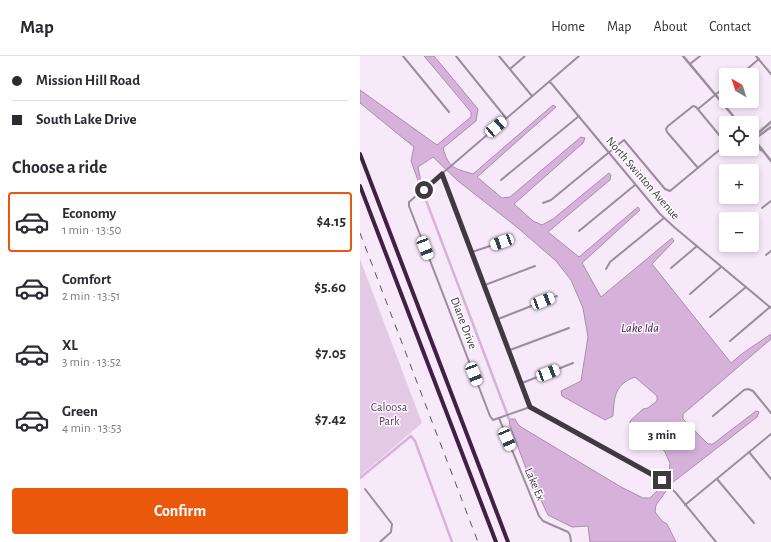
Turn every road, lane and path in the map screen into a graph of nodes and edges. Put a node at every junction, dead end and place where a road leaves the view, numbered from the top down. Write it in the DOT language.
graph roads {
  1 [pos="403,56"];
  2 [pos="456,56"];
  3 [pos="499,56"];
  4 [pos="526,56"];
  5 [pos="579,56"];
  6 [pos="683,56"];
  7 [pos="700,56"];
  8 [pos="756,56"];
  9 [pos="759,59"];
  10 [pos="690,64"];
  11 [pos="748,68"];
  12 [pos="510,69"];
  13 [pos="771,74"];
  14 [pos="549,82"];
  15 [pos="719,92"];
  16 [pos="716,95"];
  17 [pos="532,96"];
  18 [pos="698,109"];
  19 [pos="449,112"];
  20 [pos="579,116"];
  21 [pos="733,116"];
  22 [pos="506,118"];
  23 [pos="771,122"];
  24 [pos="771,127"];
  25 [pos="759,132"];
  26 [pos="759,135"];
  27 [pos="759,148"];
  28 [pos="608,152"];
  29 [pos="360,154"];
  30 [pos="771,161"];
  31 [pos="698,168"];
  32 [pos="442,174"];
  33 [pos="502,180"];
  34 [pos="635,185"];
  35 [pos="360,186"];
  36 [pos="771,201"];
  37 [pos="543,203"];
  38 [pos="762,208"];
  39 [pos="664,218"];
  40 [pos="579,231"];
  41 [pos="502,242"];
  42 [pos="697,246"];
  43 [pos="771,251"];
  44 [pos="472,252"];
  45 [pos="766,255"];
  46 [pos="535,266"];
  47 [pos="721,267"];
  48 [pos="671,268"];
  49 [pos="606,269"];
  50 [pos="485,285"];
  51 [pos="746,287"];
  52 [pos="690,294"];
  53 [pos="557,296"];
  54 [pos="771,307"];
  55 [pos="710,317"];
  56 [pos="498,319"];
  57 [pos="569,328"];
  58 [pos="730,341"];
  59 [pos="510,350"];
  60 [pos="573,363"];
  61 [pos="522,383"];
  62 [pos="530,407"];
  63 [pos="771,413"];
  64 [pos="713,416"];
  65 [pos="499,418"];
  66 [pos="771,434"];
  67 [pos="749,452"];
  68 [pos="717,478"];
  69 [pos="771,479"];
  70 [pos="366,489"];
  71 [pos="685,505"];
  72 [pos="754,523"];
  73 [pos="380,542"];
  74 [pos="496,542"];
  75 [pos="508,542"];
  76 [pos="571,542"];
  77 [pos="716,542"];
  1 -- 19 [label="street"];
  2 -- 22 [label="street"];
  3 -- 12 [label="street"];
  4 -- 12 [label="street"];
  5 -- 14 [label="street"];
  6 -- 10 [label="street"];
  7 -- 10 [label="street"];
  8 -- 9 [label="street"];
  9 -- 11 [label="street"];
  9 -- 13 [label="street"];
  10 -- 16 [label="street"];
  12 -- 17 [label="street"];
  14 -- 17 [label="street"];
  14 -- 20 [label="street, North Swinton Avenue"];
  15 -- 16 [label="street"];
  16 -- 18 [label="street"];
  16 -- 21 [label="street"];
  17 -- 22 [label="street"];
  18 -- 31 [label="street"];
  18 -- 31 [label="street"];
  20 -- 28 [label="street, North Swinton Avenue"];
  20 -- 33 [label="street"];
  22 -- 32 [label="street"];
  23 -- 25 [label="street"];
  24 -- 26 [label="street"];
  27 -- 30 [label="street"];
  28 -- 31 [label="street"];
  28 -- 34 [label="street, North Swinton Avenue"];
  28 -- 37 [label="street"];
  29 -- 75 [label="highway"];
  32 -- 44 [label="street"];
  32 -- 65 [label="street, Diane Drive"];
  34 -- 39 [label="street, North Swinton Avenue"];
  34 -- 40 [label="street"];
  35 -- 74 [label="highway"];
  36 -- 38 [label="street"];
  39 -- 42 [label="street, North Swinton Avenue"];
  39 -- 49 [label="street"];
  41 -- 44 [label="street"];
  42 -- 47 [label="street, North Swinton Avenue"];
  42 -- 48 [label="street"];
  43 -- 45 [label="street"];
  44 -- 50 [label="street"];
  46 -- 50 [label="street"];
  47 -- 51 [label="street, North Swinton Avenue"];
  47 -- 52 [label="street"];
  50 -- 56 [label="street"];
  51 -- 54 [label="street, North Swinton Avenue"];
  51 -- 55 [label="street"];
  53 -- 56 [label="street"];
  54 -- 58 [label="street"];
  56 -- 59 [label="street"];
  57 -- 59 [label="street"];
  59 -- 61 [label="street"];
  60 -- 61 [label="street"];
  61 -- 62 [label="street"];
  62 -- 65 [label="street"];
  62 -- 71 [label="street"];
  63 -- 64 [label="street"];
  65 -- 76 [label="street, Lake Ex"];
  66 -- 67 [label="street"];
  67 -- 68 [label="street"];
  67 -- 69 [label="street"];
  68 -- 71 [label="street"];
  68 -- 72 [label="street"];
  70 -- 73 [label="street"];
  71 -- 77 [label="street"];
}
